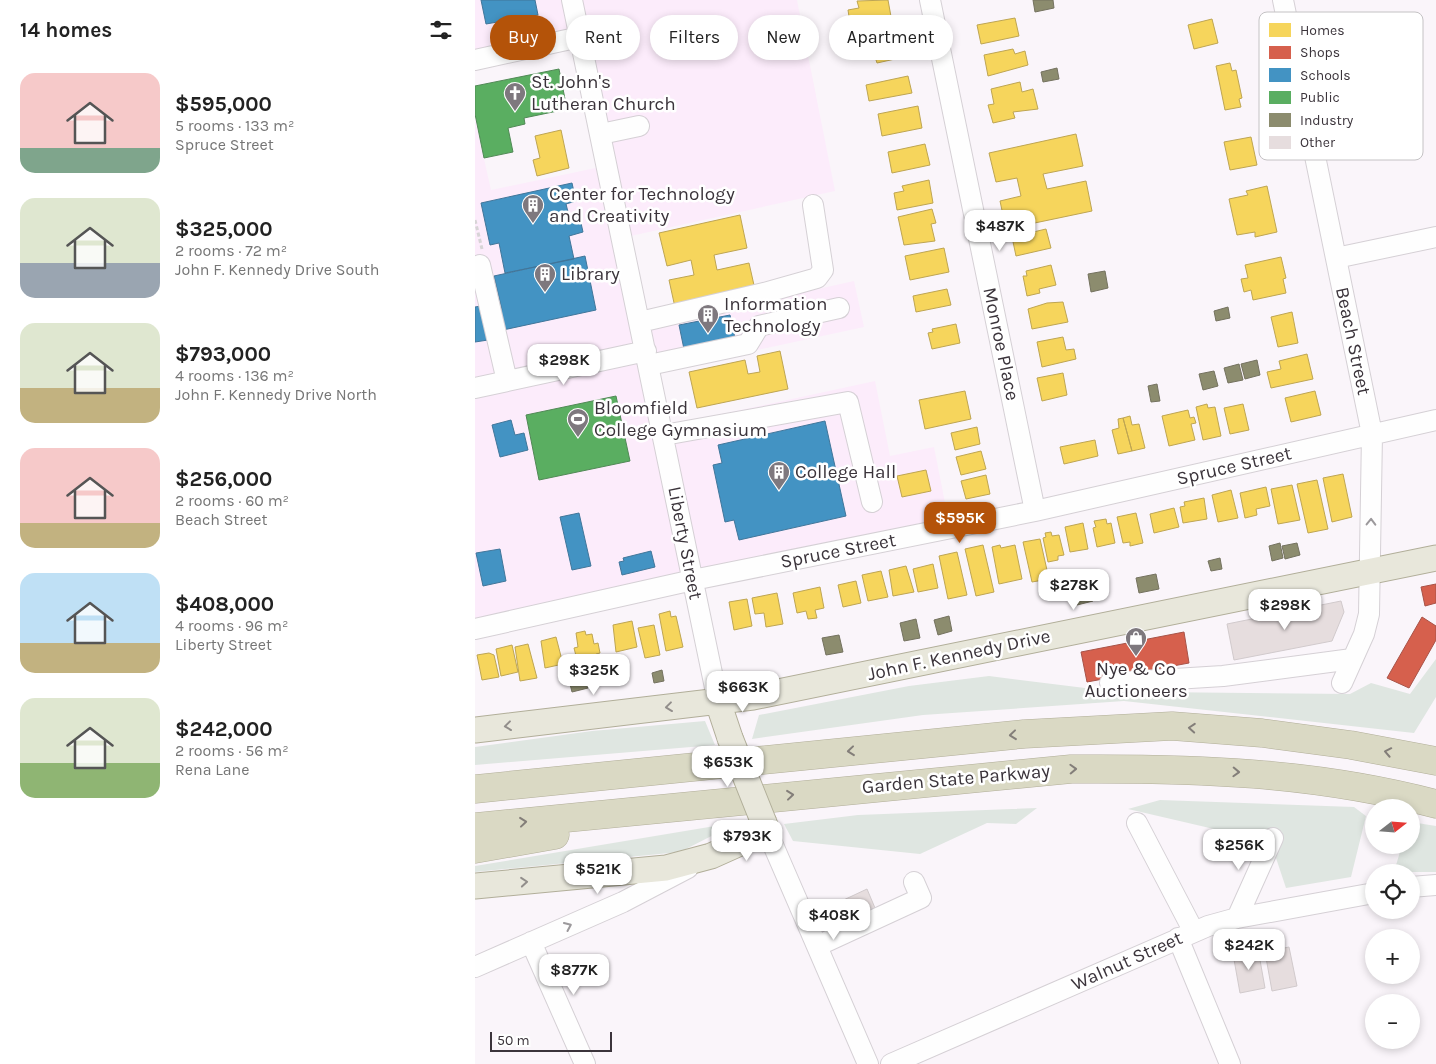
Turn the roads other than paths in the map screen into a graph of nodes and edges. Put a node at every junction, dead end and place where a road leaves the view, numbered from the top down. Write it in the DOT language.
graph roads {
  1 [pos="930,0"];
  2 [pos="578,1"];
  3 [pos="579,15"];
  4 [pos="566,40"];
  5 [pos="475,60"];
  6 [pos="585,60"];
  7 [pos="639,126"];
  8 [pos="601,134"];
  9 [pos="1316,160"];
  10 [pos="813,205"];
  11 [pos="1436,236"];
  12 [pos="478,258"];
  13 [pos="1336,258"];
  14 [pos="839,308"];
  15 [pos="640,322"];
  16 [pos="648,358"];
  17 [pos="507,381"];
  18 [pos="475,388"];
  19 [pos="1436,420"];
  20 [pos="1373,434"];
  21 [pos="664,435"];
  22 [pos="872,502"];
  23 [pos="1035,511"];
  24 [pos="1436,558"];
  25 [pos="1371,571"];
  26 [pos="693,580"];
  27 [pos="475,629"];
  28 [pos="1352,659"];
  29 [pos="1110,683"];
  30 [pos="1342,683"];
  31 [pos="718,702"];
  32 [pos="475,730"];
  33 [pos="760,760"];
  34 [pos="1436,761"];
  35 [pos="475,774"];
  36 [pos="475,789"];
  37 [pos="1436,804"];
  38 [pos="763,817"];
  39 [pos="1137,823"];
  40 [pos="475,827"];
  41 [pos="1273,838"];
  42 [pos="475,850"];
  43 [pos="711,856"];
  44 [pos="914,882"];
  45 [pos="1436,885"];
  46 [pos="475,886"];
  47 [pos="1420,886"];
  48 [pos="1365,895"];
  49 [pos="1237,918"];
  50 [pos="1186,935"];
  51 [pos="531,942"];
  52 [pos="817,946"];
  53 [pos="475,967"];
  54 [pos="585,1064"];
  55 [pos="868,1064"];
  56 [pos="891,1064"];
  57 [pos="1230,1064"];
  1 -- 23 [label="street, Monroe Place"];
  2 -- 3 [label="street, Liberty Street"];
  4 -- 5 [label="street"];
  6 -- 8 [label="street, Liberty Street"];
  7 -- 8 [label="street"];
  8 -- 15 [label="street, Liberty Street"];
  9 -- 13 [label="street, Beach Street"];
  10 -- 15 [label="street"];
  11 -- 13 [label="street"];
  12 -- 17 [label="street"];
  13 -- 20 [label="street, Beach Street"];
  14 -- 16 [label="street"];
  15 -- 16 [label="street, Liberty Street"];
  16 -- 17 [label="street"];
  16 -- 21 [label="street, Liberty Street"];
  17 -- 18 [label="street"];
  19 -- 20 [label="street, Spruce Street"];
  20 -- 23 [label="street, Spruce Street"];
  25 -- 20 [label="street, Beach Street, one-way"];
  21 -- 22 [label="street"];
  21 -- 26 [label="street, Liberty Street"];
  23 -- 26 [label="street, Spruce Street"];
  24 -- 25 [label="main road, John F. Kennedy Drive"];
  25 -- 28 [label="street, Beach Street"];
  25 -- 31 [label="main road, John F. Kennedy Drive"];
  26 -- 27 [label="street, Spruce Street"];
  26 -- 31 [label="street, Liberty Street"];
  28 -- 29 [label="street"];
  28 -- 30 [label="street, Beach Street"];
  31 -- 32 [label="main road, John F. Kennedy Drive, one-way"];
  31 -- 38 [label="main road, Liberty Street, bridge"];
  34 -- 33 [label="highway, Garden State Parkway, one-way"];
  33 -- 35 [label="highway"];
  33 -- 36 [label="highway, Garden State Parkway"];
  38 -- 37 [label="highway, Garden State Parkway, one-way"];
  40 -- 38 [label="highway, Garden State Parkway, one-way"];
  38 -- 42 [label="highway"];
  38 -- 43 [label="main road"];
  38 -- 52 [label="street, Liberty Street"];
  39 -- 50 [label="street"];
  41 -- 49 [label="street"];
  46 -- 43 [label="main road, one-way"];
  51 -- 43 [label="street, one-way"];
  44 -- 52 [label="street"];
  45 -- 47 [label="street"];
  48 -- 49 [label="street, Walnut Street"];
  49 -- 50 [label="street, Walnut Street"];
  50 -- 56 [label="street, Walnut Street"];
  50 -- 57 [label="street"];
  51 -- 53 [label="street"];
  51 -- 54 [label="street"];
  52 -- 55 [label="street, Liberty Street"];
}
